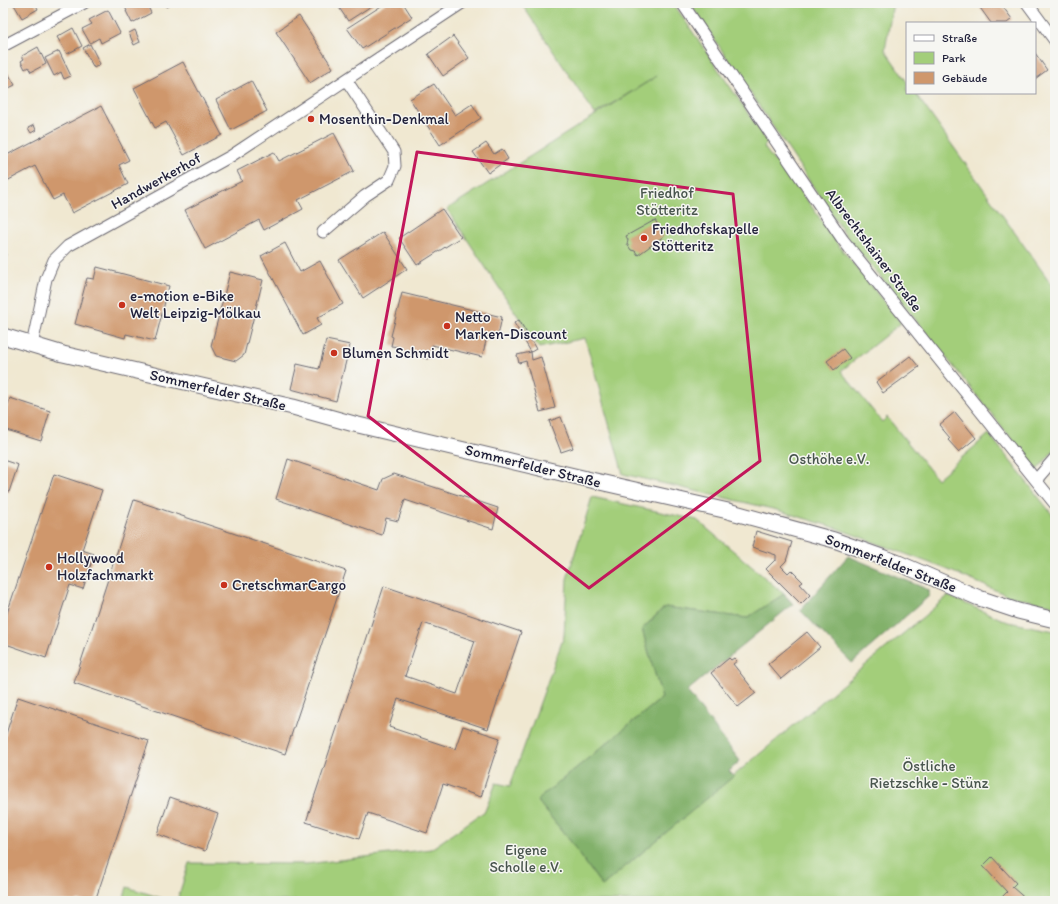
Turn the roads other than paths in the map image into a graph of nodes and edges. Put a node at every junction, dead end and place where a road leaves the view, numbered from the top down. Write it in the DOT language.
graph roads {
  1 [pos="84,3"];
  2 [pos="462,3"];
  3 [pos="682,3"];
  4 [pos="1027,3"];
  5 [pos="1055,41"];
  6 [pos="3,46"];
  7 [pos="347,80"];
  8 [pos="323,232"];
  9 [pos="3,336"];
  10 [pos="32,345"];
  11 [pos="1055,458"];
  12 [pos="1036,480"];
  13 [pos="1055,504"];
  14 [pos="1055,620"];
  1 -- 6 [label="street"];
  2 -- 7 [label="street, Handwerkerhof"];
  3 -- 12 [label="street, Albrechtshainer Straße"];
  4 -- 5 [label="street"];
  7 -- 8 [label="street"];
  7 -- 10 [label="street, Handwerkerhof"];
  9 -- 10 [label="main road, Sommerfelder Straße"];
  10 -- 14 [label="main road, Sommerfelder Straße"];
  11 -- 12 [label="street"];
  12 -- 13 [label="street, Albrechtshainer Straße"];
}
